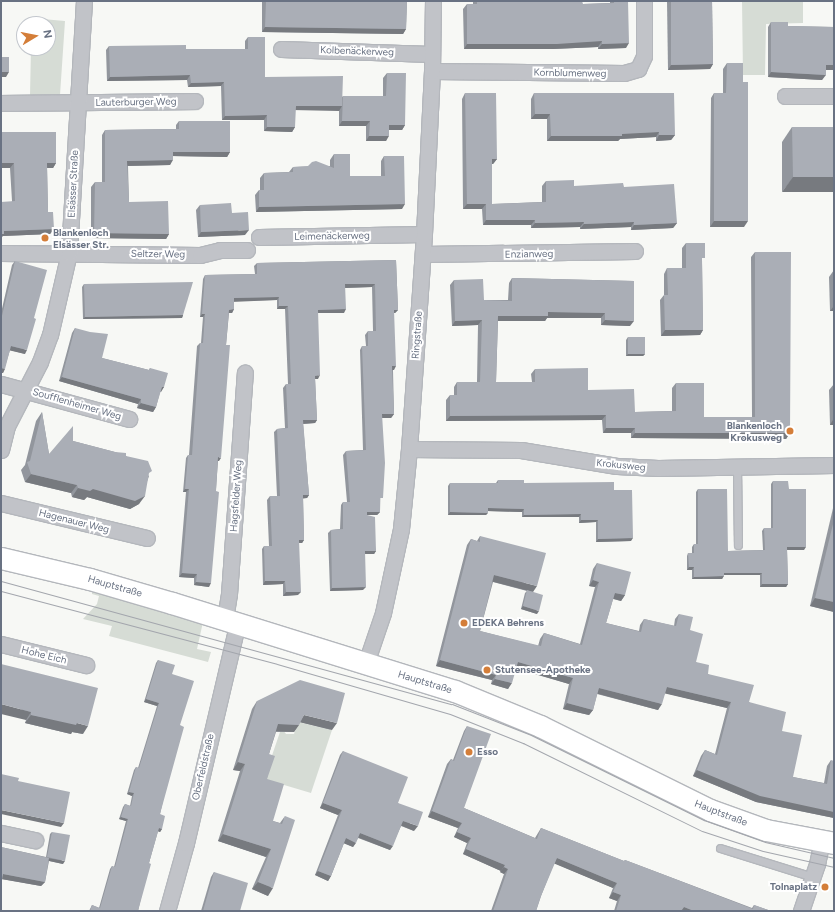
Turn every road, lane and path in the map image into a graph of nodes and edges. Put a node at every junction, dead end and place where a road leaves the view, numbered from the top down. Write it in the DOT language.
graph roads {
  1 [pos="84,1"];
  2 [pos="432,1"];
  3 [pos="644,1"];
  4 [pos="281,49"];
  5 [pos="432,54"];
  6 [pos="432,71"];
  7 [pos="785,96"];
  8 [pos="834,96"];
  9 [pos="195,101"];
  10 [pos="1,103"];
  11 [pos="78,103"];
  12 [pos="424,234"];
  13 [pos="253,244"];
  14 [pos="635,251"];
  15 [pos="1,253"];
  16 [pos="69,253"];
  17 [pos="422,254"];
  18 [pos="245,373"];
  19 [pos="1,384"];
  20 [pos="24,390"];
  21 [pos="129,419"];
  22 [pos="409,449"];
  23 [pos="1,450"];
  24 [pos="834,465"];
  25 [pos="737,466"];
  26 [pos="1,503"];
  27 [pos="147,538"];
  28 [pos="738,545"];
  29 [pos="1,558"];
  30 [pos="231,620"];
  31 [pos="1,644"];
  32 [pos="366,663"];
  33 [pos="86,666"];
  34 [pos="1,833"];
  35 [pos="35,840"];
  36 [pos="828,842"];
  37 [pos="720,848"];
  38 [pos="813,877"];
  39 [pos="167,911"];
  40 [pos="801,911"];
  1 -- 11 [label="street, Elsässer Straße"];
  2 -- 5 [label="street, Ringstraße"];
  3 -- 6 [label="street, Kornblumenweg"];
  4 -- 5 [label="street, Kolbenäckerweg"];
  5 -- 6 [label="street, Ringstraße"];
  6 -- 12 [label="street, Ringstraße"];
  7 -- 8 [label="street"];
  9 -- 11 [label="street, Lauterburger Weg"];
  10 -- 11 [label="street, Lauterburger Weg"];
  11 -- 16 [label="street, Elsässer Straße"];
  12 -- 13 [label="street, Leimenäckerweg"];
  12 -- 17 [label="street, Ringstraße"];
  13 -- 16 [label="street, Seltzer Weg"];
  14 -- 17 [label="street, Enzianweg"];
  15 -- 16 [label="street, Seltzer Weg"];
  16 -- 20 [label="street, Elsässer Straße"];
  17 -- 22 [label="street, Ringstraße"];
  18 -- 30 [label="street, Hagsfelder Weg"];
  19 -- 20 [label="street, Soufflenheimer Weg"];
  20 -- 21 [label="street, Soufflenheimer Weg"];
  20 -- 23 [label="street, Elsässer Straße"];
  22 -- 25 [label="street, Krokusweg"];
  22 -- 32 [label="street, Ringstraße"];
  24 -- 25 [label="street, Krokusweg"];
  25 -- 28 [label="lane"];
  26 -- 27 [label="street, Hagenauer Weg"];
  29 -- 30 [label="street, Hauptstraße"];
  30 -- 32 [label="street, Hauptstraße"];
  30 -- 39 [label="street, Oberfeldstraße"];
  31 -- 33 [label="street, Hohe Eich"];
  32 -- 36 [label="street, Hauptstraße"];
  34 -- 35 [label="street"];
  36 -- 38 [label="street"];
  37 -- 38 [label="lane"];
  38 -- 40 [label="street"];
}
